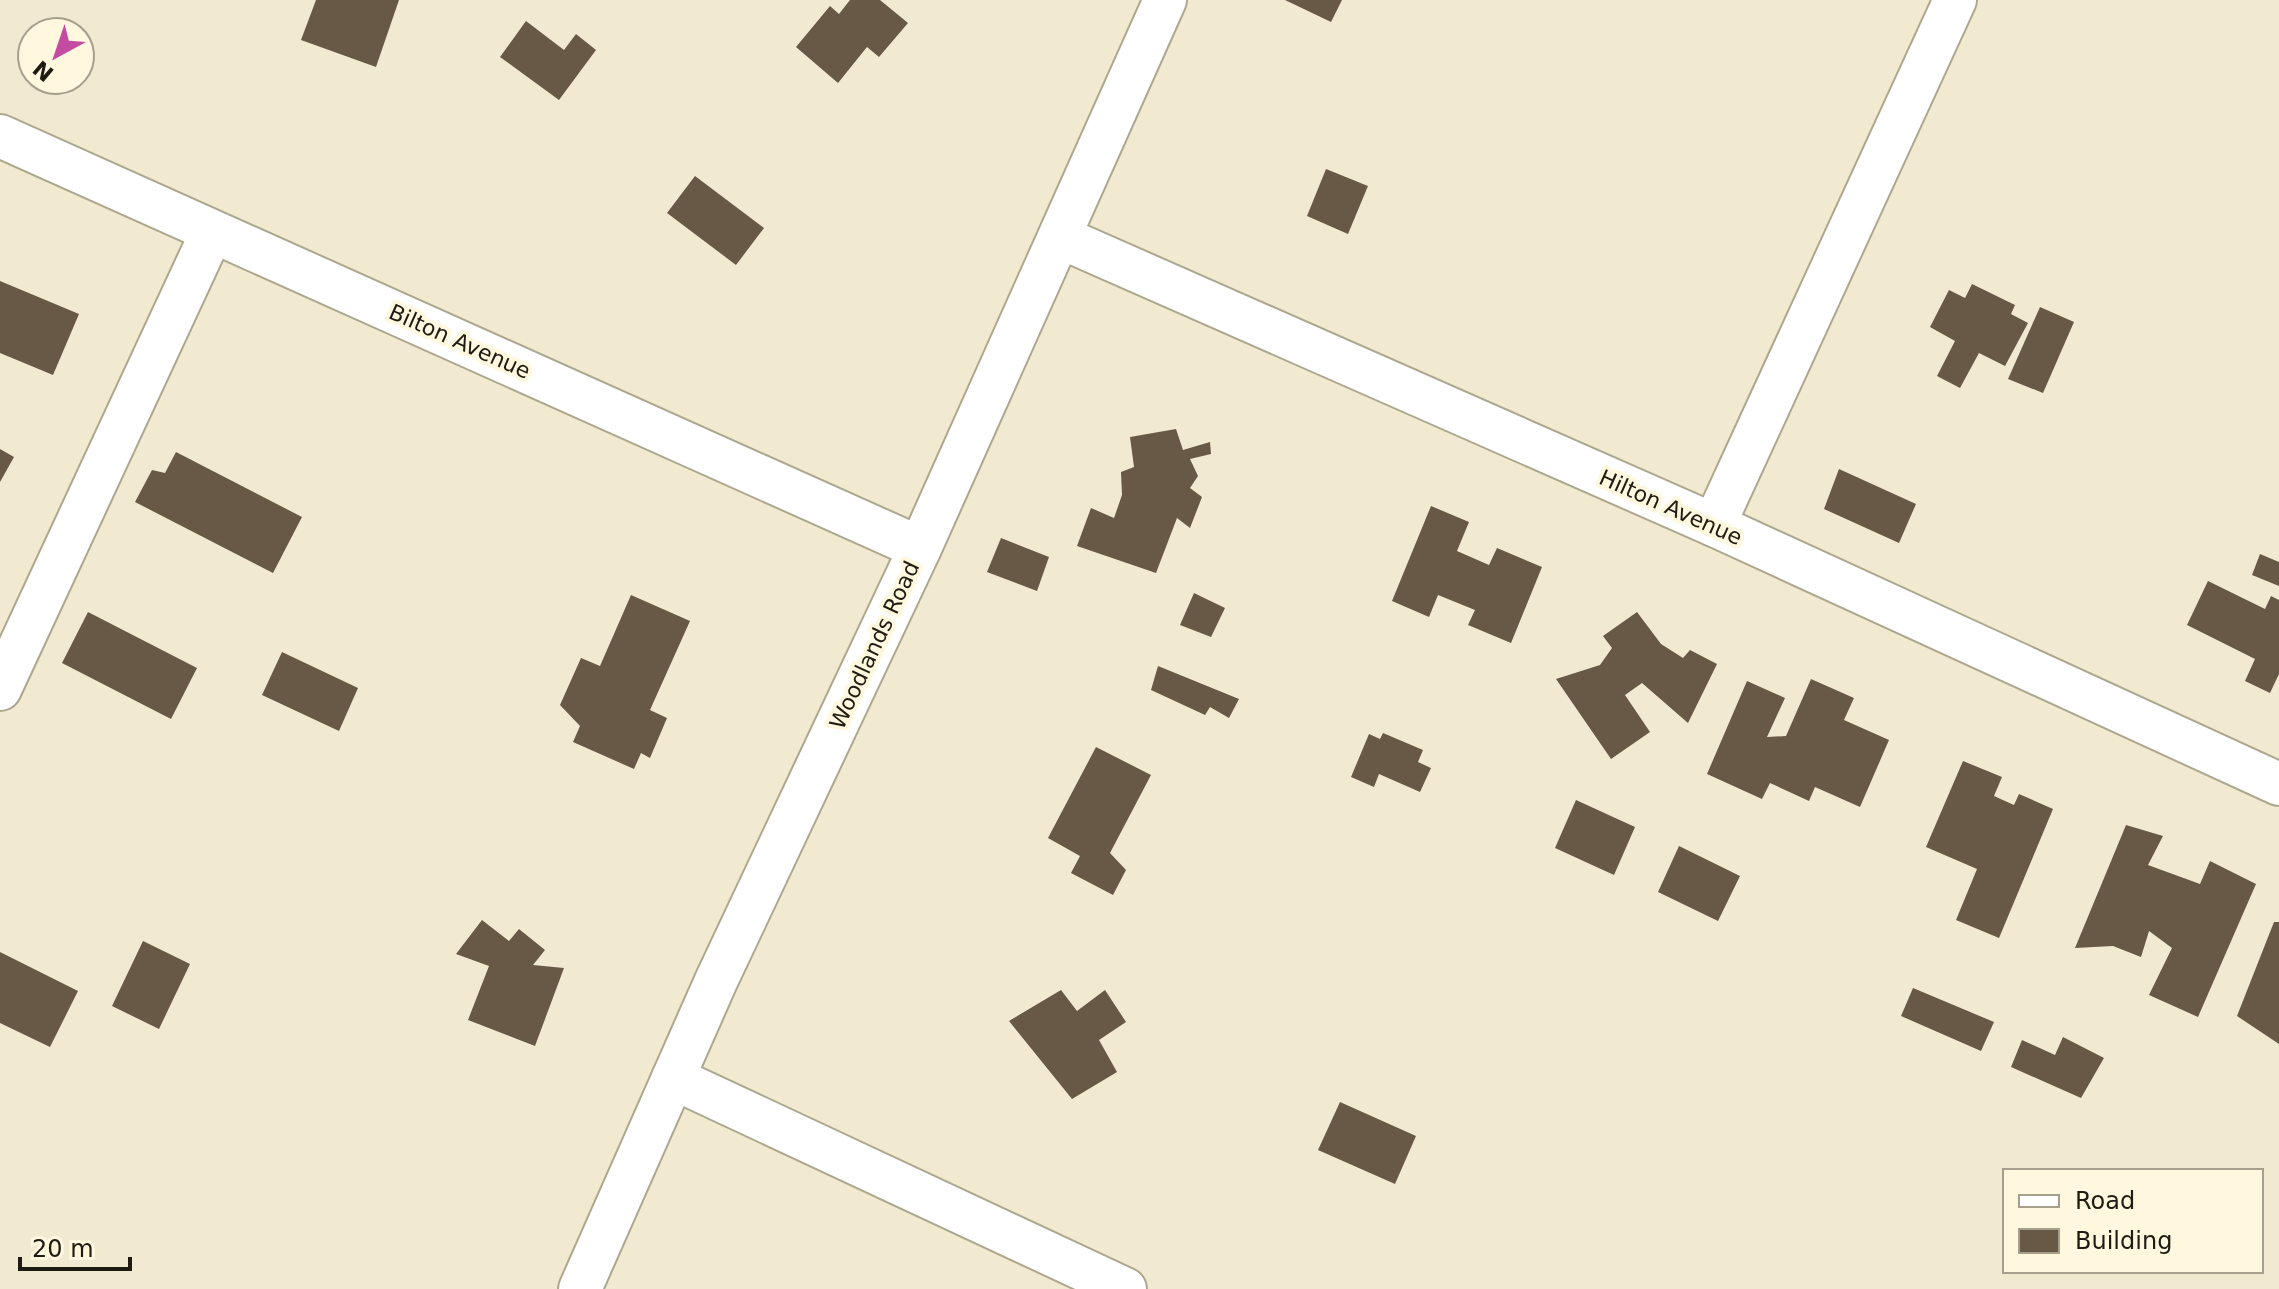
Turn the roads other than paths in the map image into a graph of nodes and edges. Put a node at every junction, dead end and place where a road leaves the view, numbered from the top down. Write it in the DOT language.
graph roads {
  1 [pos="1165,0"];
  2 [pos="1955,0"];
  3 [pos="0,136"];
  4 [pos="212,232"];
  5 [pos="1060,237"];
  6 [pos="1714,525"];
  7 [pos="920,548"];
  8 [pos="0,689"];
  9 [pos="2279,784"];
  10 [pos="673,1078"];
  11 [pos="580,1289"];
  12 [pos="1125,1289"];
  1 -- 5 [label="street, Woodlands Road"];
  2 -- 6 [label="street"];
  3 -- 4 [label="street, Bilton Avenue"];
  4 -- 7 [label="street, Bilton Avenue"];
  4 -- 8 [label="street"];
  5 -- 6 [label="street, Hilton Avenue"];
  5 -- 7 [label="street, Woodlands Road"];
  6 -- 9 [label="street, Hilton Avenue"];
  7 -- 10 [label="street, Woodlands Road"];
  10 -- 11 [label="street, Woodlands Road"];
  10 -- 12 [label="street"];
}
